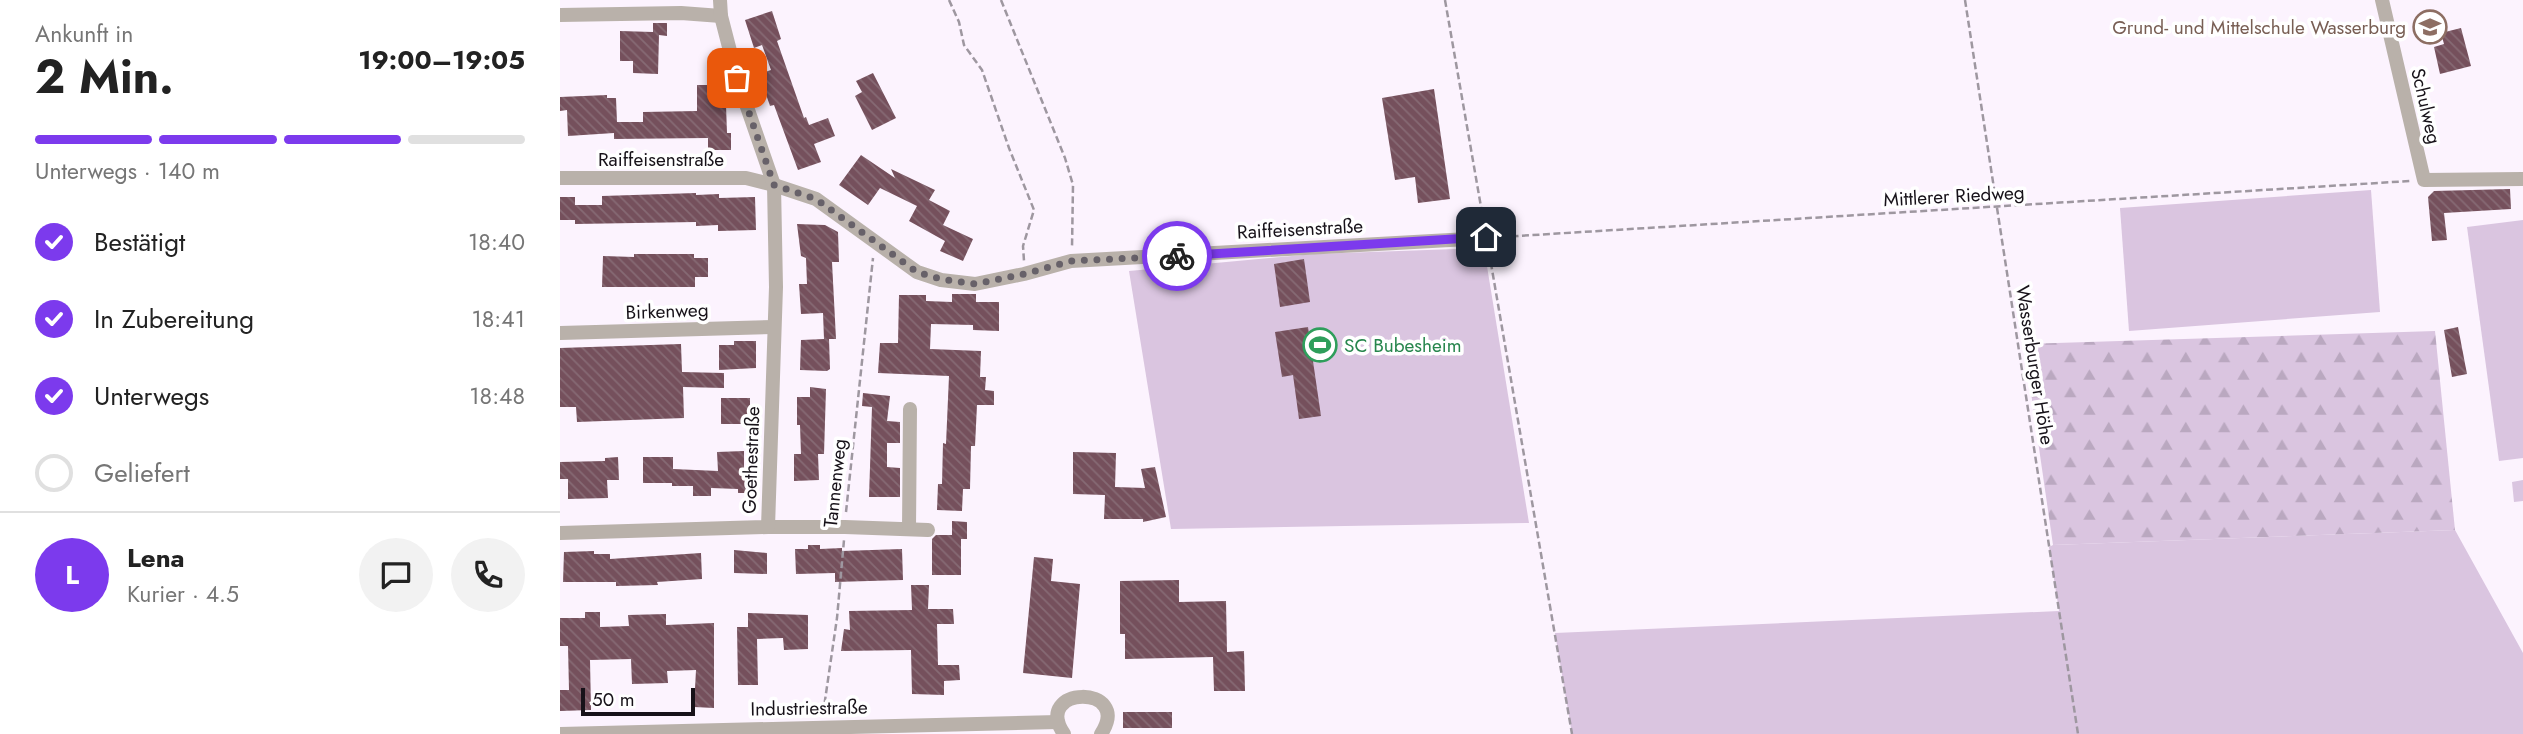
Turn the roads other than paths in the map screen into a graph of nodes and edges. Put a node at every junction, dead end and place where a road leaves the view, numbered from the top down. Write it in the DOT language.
graph roads {
  1 [pos="720,0"];
  2 [pos="2382,0"];
  3 [pos="560,15"];
  4 [pos="721,16"];
  5 [pos="560,178"];
  6 [pos="2523,179"];
  7 [pos="774,185"];
  8 [pos="1486,237"];
  9 [pos="774,327"];
  10 [pos="560,333"];
  11 [pos="910,409"];
  12 [pos="768,527"];
  13 [pos="909,529"];
  14 [pos="928,530"];
  15 [pos="560,533"];
  16 [pos="1061,728"];
  17 [pos="560,734"];
  18 [pos="1101,734"];
  1 -- 4 [label="street, Goethestraße"];
  2 -- 6 [label="street, Schulweg"];
  3 -- 4 [label="street"];
  4 -- 7 [label="street, Goethestraße"];
  5 -- 7 [label="street, Raiffeisenstraße"];
  7 -- 8 [label="street, Raiffeisenstraße"];
  7 -- 9 [label="street, Goethestraße"];
  9 -- 10 [label="street, Birkenweg"];
  9 -- 12 [label="street, Goethestraße"];
  11 -- 13 [label="street"];
  12 -- 13 [label="street"];
  12 -- 15 [label="street, Goethestraße"];
  13 -- 14 [label="street"];
  16 -- 17 [label="street, Industriestraße"];
  16 -- 18 [label="street, Industriestraße"];
}
